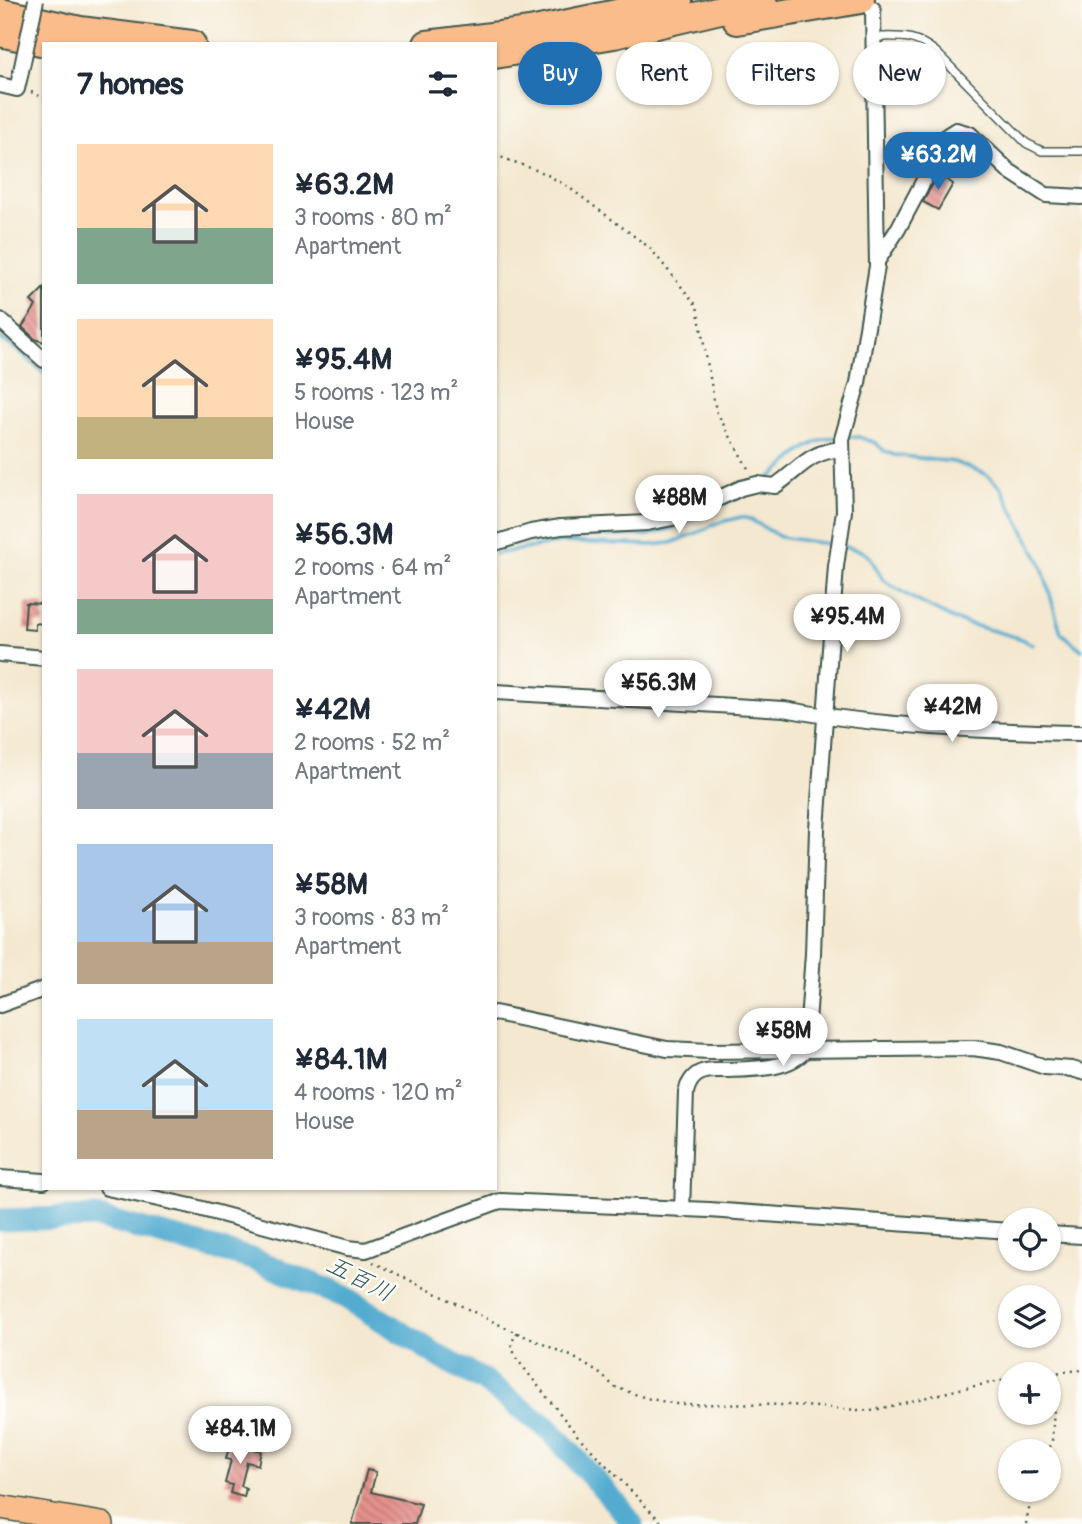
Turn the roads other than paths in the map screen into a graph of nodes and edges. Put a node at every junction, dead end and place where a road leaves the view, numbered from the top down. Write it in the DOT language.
graph roads {
  1 [pos="36,0"];
  2 [pos="679,0"];
  3 [pos="763,0"];
  4 [pos="867,4"];
  5 [pos="0,12"];
  6 [pos="0,33"];
  7 [pos="614,35"];
  8 [pos="874,37"];
  9 [pos="42,42"];
  10 [pos="176,42"];
  11 [pos="444,42"];
  12 [pos="497,55"];
  13 [pos="0,85"];
  14 [pos="1082,151"];
  15 [pos="1082,197"];
  16 [pos="877,261"];
  17 [pos="0,320"];
  18 [pos="42,358"];
  19 [pos="841,449"];
  20 [pos="497,542"];
  21 [pos="0,654"];
  22 [pos="42,658"];
  23 [pos="497,692"];
  24 [pos="825,717"];
  25 [pos="1082,733"];
  26 [pos="42,990"];
  27 [pos="0,1004"];
  28 [pos="497,1013"];
  29 [pos="806,1049"];
  30 [pos="1082,1072"];
  31 [pos="0,1178"];
  32 [pos="42,1181"];
  33 [pos="116,1190"];
  34 [pos="682,1210"];
  35 [pos="998,1230"];
  36 [pos="1061,1235"];
  37 [pos="1082,1236"];
  38 [pos="0,1507"];
  39 [pos="102,1524"];
  1 -- 13 [label="street, bridge"];
  2 -- 11 [label="highway"];
  3 -- 7 [label="highway"];
  4 -- 7 [label="highway"];
  4 -- 8 [label="street"];
  5 -- 10 [label="highway"];
  6 -- 9 [label="highway"];
  7 -- 12 [label="highway"];
  8 -- 14 [label="lane"];
  8 -- 16 [label="street"];
  15 -- 16 [label="street"];
  16 -- 19 [label="street"];
  17 -- 18 [label="street"];
  19 -- 20 [label="street"];
  19 -- 24 [label="street"];
  21 -- 22 [label="street"];
  23 -- 24 [label="street"];
  24 -- 25 [label="street"];
  24 -- 29 [label="street"];
  26 -- 27 [label="street"];
  28 -- 29 [label="street"];
  29 -- 30 [label="street"];
  29 -- 34 [label="street"];
  31 -- 32 [label="street"];
  33 -- 34 [label="street"];
  34 -- 35 [label="street"];
  36 -- 37 [label="street"];
  38 -- 39 [label="main road"];
}
